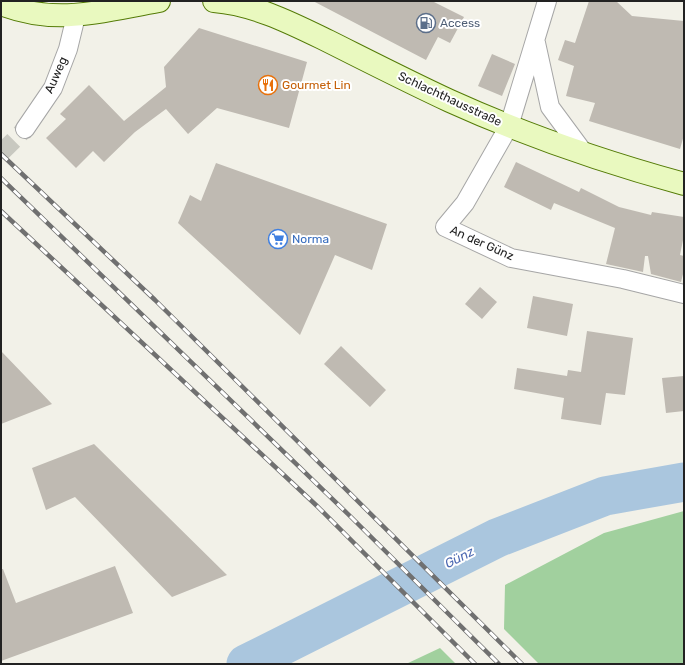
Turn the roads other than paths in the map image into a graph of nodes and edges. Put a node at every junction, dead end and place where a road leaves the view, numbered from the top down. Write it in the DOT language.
graph roads {
  1 [pos="159,1"];
  2 [pos="214,1"];
  3 [pos="221,1"];
  4 [pos="548,1"];
  5 [pos="1,4"];
  6 [pos="76,16"];
  7 [pos="536,42"];
  8 [pos="509,126"];
  9 [pos="25,129"];
  10 [pos="584,153"];
  11 [pos="684,184"];
  12 [pos="684,294"];
  1 -- 6 [label="main road"];
  2 -- 3 [label="main road, Schlachthausstraße"];
  3 -- 8 [label="main road, Schlachthausstraße"];
  4 -- 7 [label="street"];
  5 -- 6 [label="main road"];
  6 -- 9 [label="street, Auweg"];
  7 -- 8 [label="street"];
  7 -- 10 [label="street"];
  8 -- 10 [label="main road, Schlachthausstraße"];
  8 -- 12 [label="street, An der Günz"];
  10 -- 11 [label="main road, Schlachthausstraße"];
}
